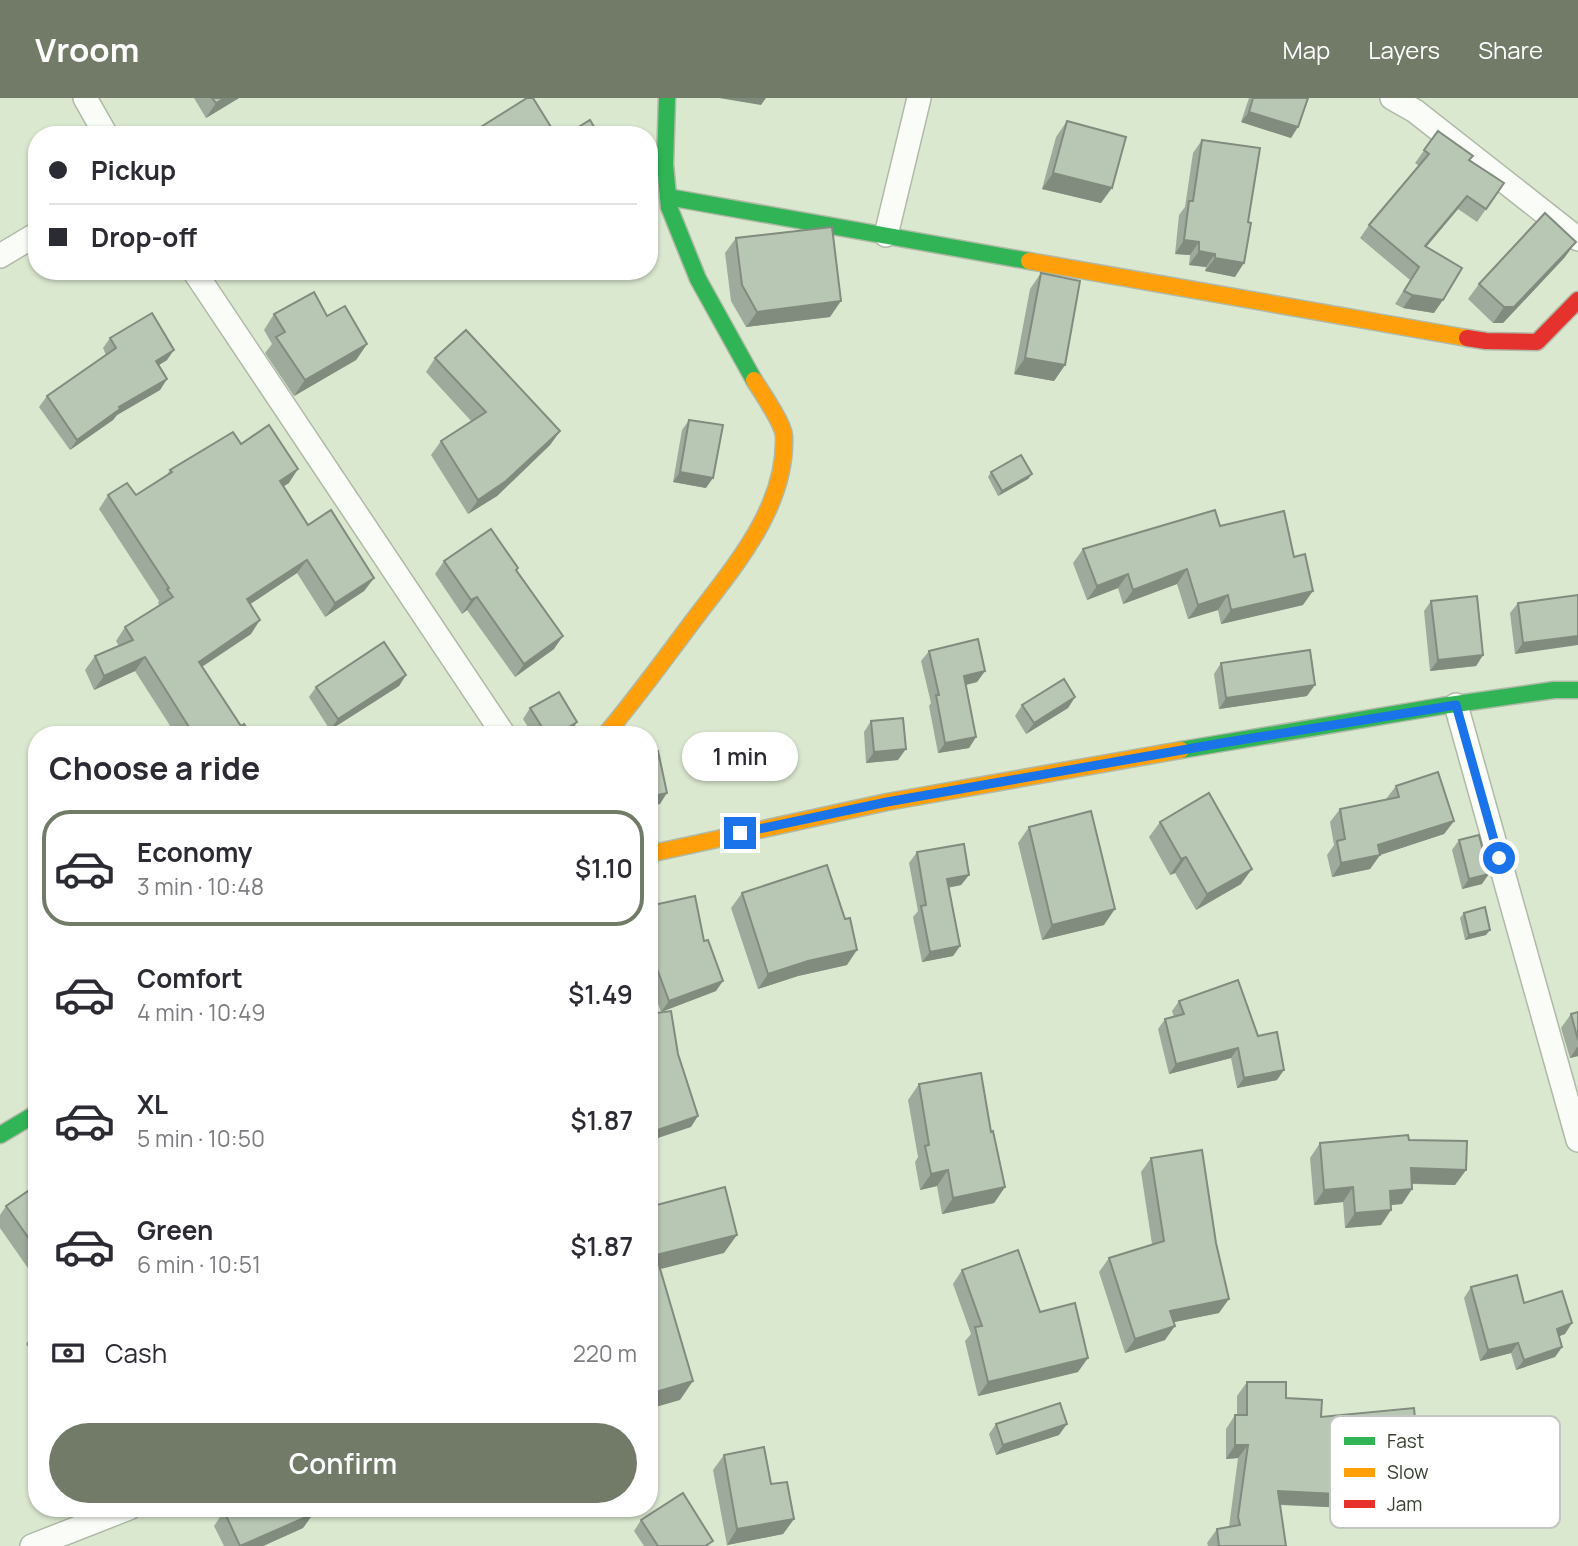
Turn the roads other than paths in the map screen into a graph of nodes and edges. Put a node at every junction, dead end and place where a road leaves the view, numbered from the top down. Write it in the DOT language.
graph roads {
  1 [pos="85,98"];
  2 [pos="667,98"];
  3 [pos="919,98"];
  4 [pos="1392,98"];
  5 [pos="101,126"];
  6 [pos="668,197"];
  7 [pos="886,235"];
  8 [pos="28,239"];
  9 [pos="1578,239"];
  10 [pos="0,256"];
  11 [pos="200,280"];
  12 [pos="1578,300"];
  13 [pos="1578,690"];
  14 [pos="1456,705"];
  15 [pos="498,726"];
  16 [pos="613,726"];
  17 [pos="658,852"];
  18 [pos="28,1118"];
  19 [pos="0,1135"];
  20 [pos="1578,1140"];
  21 [pos="107,1517"];
  22 [pos="32,1546"];
  1 -- 5 [label="street"];
  2 -- 6 [label="street"];
  3 -- 7 [label="street"];
  4 -- 9 [label="street"];
  6 -- 7 [label="street"];
  6 -- 16 [label="street"];
  7 -- 12 [label="street"];
  8 -- 10 [label="street"];
  11 -- 15 [label="street"];
  13 -- 14 [label="street"];
  14 -- 17 [label="street"];
  14 -- 20 [label="street"];
  18 -- 19 [label="street"];
  21 -- 22 [label="street"];
}
